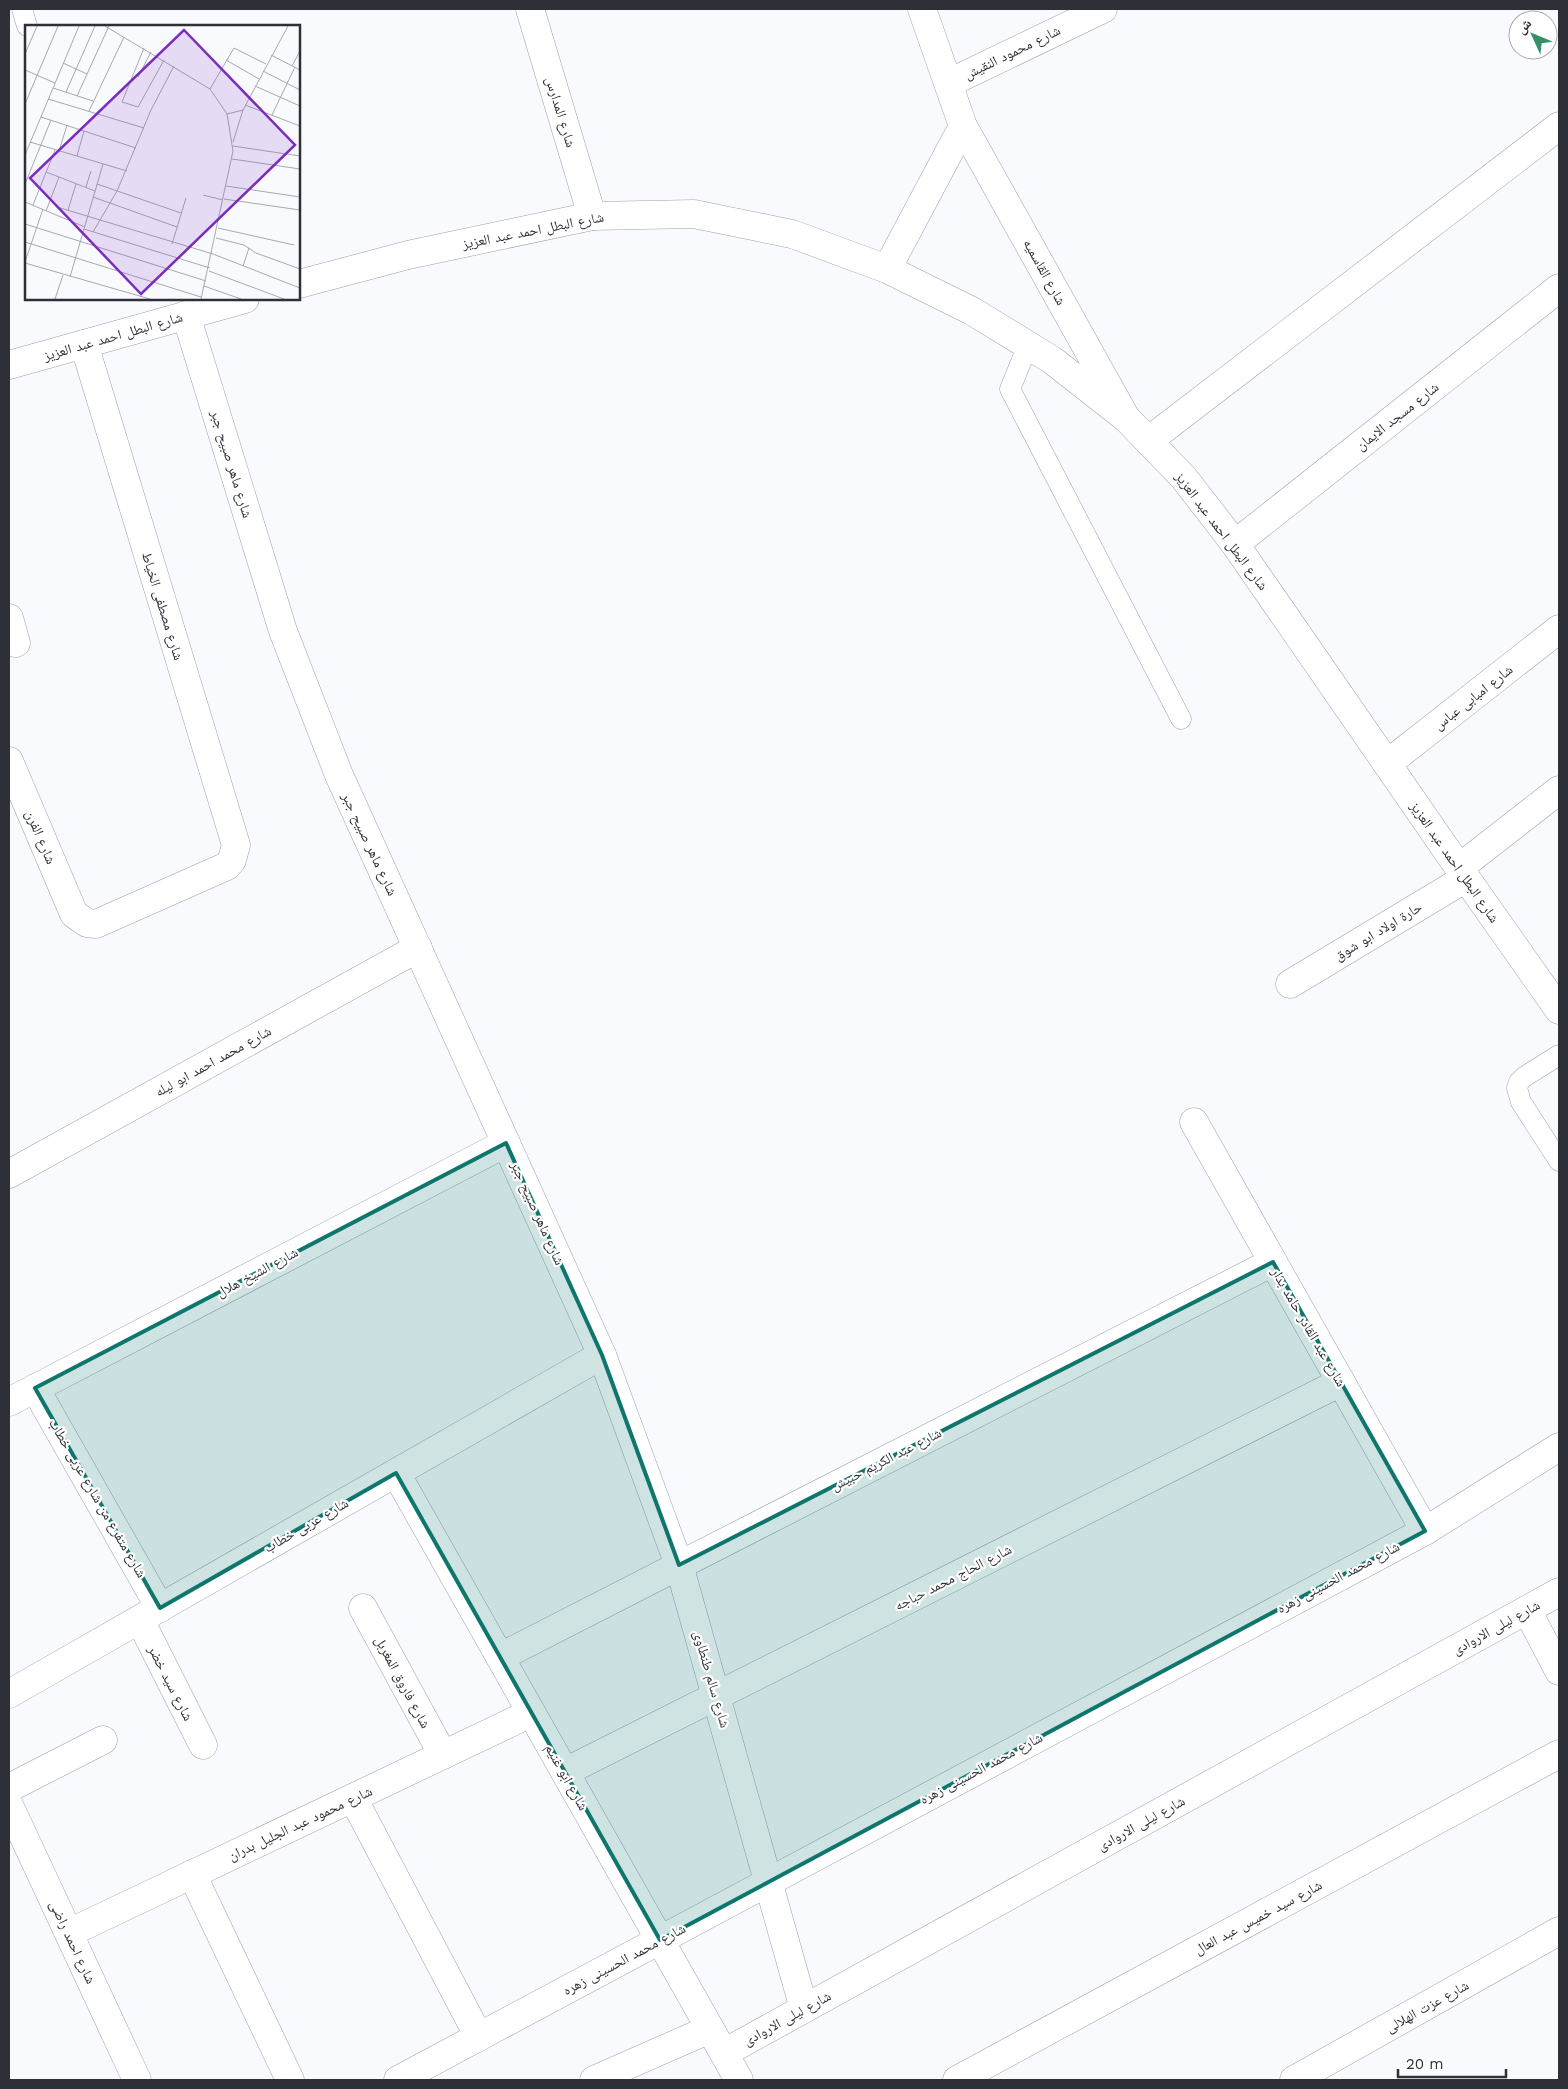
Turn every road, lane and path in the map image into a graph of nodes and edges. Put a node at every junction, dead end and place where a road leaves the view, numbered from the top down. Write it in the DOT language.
graph roads {
  1 [pos="22,9"];
  2 [pos="530,9"];
  3 [pos="922,9"];
  4 [pos="1103,9"];
  5 [pos="27,25"];
  6 [pos="949,83"];
  7 [pos="963,126"];
  8 [pos="1559,126"];
  9 [pos="592,216"];
  10 [pos="887,269"];
  11 [pos="300,284"];
  12 [pos="1559,288"];
  13 [pos="231,301"];
  14 [pos="186,315"];
  15 [pos="84,344"];
  16 [pos="1028,345"];
  17 [pos="9,365"];
  18 [pos="1126,418"];
  19 [pos="1148,441"];
  20 [pos="1235,544"];
  21 [pos="1559,629"];
  22 [pos="1181,719"];
  23 [pos="9,761"];
  24 [pos="1387,764"];
  25 [pos="1559,790"];
  26 [pos="1463,873"];
  27 [pos="74,914"];
  28 [pos="418,948"];
  29 [pos="1290,984"];
  30 [pos="1559,1010"];
  31 [pos="1559,1055"];
  32 [pos="1194,1122"];
  33 [pos="506,1143"];
  34 [pos="1559,1161"];
  35 [pos="9,1174"];
  36 [pos="1273,1262"];
  37 [pos="602,1355"];
  38 [pos="1341,1382"];
  39 [pos="36,1388"];
  40 [pos="9,1402"];
  41 [pos="1559,1447"];
  42 [pos="396,1473"];
  43 [pos="1424,1531"];
  44 [pos="679,1565"];
  45 [pos="1559,1592"];
  46 [pos="363,1608"];
  47 [pos="1527,1610"];
  48 [pos="150,1614"];
  49 [pos="500,1657"];
  50 [pos="1559,1671"];
  51 [pos="9,1694"];
  52 [pos="717,1695"];
  53 [pos="531,1713"];
  54 [pos="103,1740"];
  55 [pos="203,1745"];
  56 [pos="1559,1754"];
  57 [pos="443,1755"];
  58 [pos="565,1772"];
  59 [pos="9,1788"];
  60 [pos="353,1798"];
  61 [pos="9,1804"];
  62 [pos="192,1874"];
  63 [pos="770,1882"];
  64 [pos="1559,1931"];
  65 [pos="68,1933"];
  66 [pos="660,1940"];
  67 [pos="804,2009"];
  68 [pos="710,2029"];
  69 [pos="479,2037"];
  70 [pos="724,2053"];
  71 [pos="137,2080"];
  72 [pos="290,2080"];
  73 [pos="398,2080"];
  74 [pos="594,2080"];
  75 [pos="739,2080"];
  76 [pos="957,2080"];
  77 [pos="1294,2080"];
  1 -- 5 [label="lane"];
  2 -- 9 [label="street, شارع المدارس"];
  3 -- 6 [label="street, شارع القاسميه"];
  4 -- 6 [label="street, شارع محمود النقيش"];
  6 -- 7 [label="street, شارع القاسميه"];
  7 -- 10 [label="street"];
  7 -- 18 [label="street, شارع القاسميه"];
  8 -- 19 [label="street"];
  9 -- 10 [label="street, شارع البطل احمد عبد العزيز"];
  9 -- 11 [label="street, شارع البطل احمد عبد العزيز"];
  10 -- 16 [label="street, شارع البطل احمد عبد العزيز"];
  12 -- 20 [label="street, شارع مسجد الايمان"];
  13 -- 14 [label="street, شارع البطل احمد عبد العزيز"];
  14 -- 15 [label="street, شارع البطل احمد عبد العزيز"];
  14 -- 28 [label="street, شارع ماهر صبيح جبر"];
  15 -- 17 [label="street, شارع البطل احمد عبد العزيز"];
  15 -- 27 [label="street, شارع مصطفى الخياط"];
  16 -- 18 [label="street, شارع البطل احمد عبد العزيز"];
  16 -- 22 [label="lane"];
  18 -- 19 [label="street, شارع البطل احمد عبد العزيز"];
  19 -- 20 [label="street, شارع البطل احمد عبد العزيز"];
  20 -- 24 [label="street, شارع البطل احمد عبد العزيز"];
  21 -- 24 [label="street, شارع امبابى عباس"];
  23 -- 27 [label="street, شارع الفرن"];
  24 -- 26 [label="street, شارع البطل احمد عبد العزيز"];
  25 -- 26 [label="street, حارة اولاد ابو شوق"];
  26 -- 29 [label="street, حارة اولاد ابو شوق"];
  26 -- 30 [label="street, شارع البطل احمد عبد العزيز"];
  28 -- 33 [label="street, شارع ماهر صبيح جبر"];
  28 -- 35 [label="street, شارع محمد احمد ابو ليله"];
  31 -- 34 [label="lane"];
  32 -- 36 [label="street, شارع عبد القادر حامد بدار"];
  33 -- 37 [label="street, شارع ماهر صبيح جبر"];
  33 -- 39 [label="street, شارع الشيخ هلال"];
  36 -- 38 [label="street, شارع عبد القادر حامد بدار"];
  36 -- 44 [label="street, شارع عبد الكريم حبيش"];
  37 -- 42 [label="street, شارع عربى خطاب"];
  37 -- 44 [label="street, شارع سالم طنطاوى"];
  38 -- 43 [label="street, شارع عبد القادر حامد بدار"];
  38 -- 52 [label="street, شارع الحاج محمد حباجه"];
  39 -- 40 [label="street, شارع الشيخ هلال"];
  39 -- 48 [label="street, شارع متفرع من شارع عربى خطاب"];
  41 -- 43 [label="street, شارع محمد الحسينى زهره"];
  42 -- 48 [label="street, شارع عربى خطاب"];
  42 -- 49 [label="street, شارع ابو غنيم"];
  43 -- 63 [label="street, شارع محمد الحسينى زهره"];
  44 -- 49 [label="street, شارع عبد الكريم حبيش"];
  44 -- 52 [label="street, شارع سالم طنطاوى"];
  45 -- 47 [label="street, شارع ليلى الاروادى"];
  46 -- 57 [label="street, شارع فاروق المغربل"];
  47 -- 50 [label="street"];
  47 -- 67 [label="street, شارع ليلى الاروادى"];
  48 -- 51 [label="street, شارع عربى خطاب"];
  48 -- 55 [label="street, شارع سيد خضر"];
  49 -- 53 [label="street, شارع ابو غنيم"];
  52 -- 58 [label="street, شارع الحاج محمد حباجه"];
  52 -- 63 [label="street, شارع سالم طنطاوى"];
  53 -- 57 [label="street, شارع محمود عبد الجليل بدران"];
  53 -- 58 [label="street, شارع ابو غنيم"];
  54 -- 59 [label="street"];
  56 -- 76 [label="street, شارع سيد خميس عبد العال"];
  57 -- 60 [label="street, شارع محمود عبد الجليل بدران"];
  58 -- 66 [label="street, شارع ابو غنيم"];
  60 -- 62 [label="street, شارع محمود عبد الجليل بدران"];
  60 -- 69 [label="street"];
  61 -- 65 [label="street, شارع احمد راضى"];
  62 -- 65 [label="street, شارع محمود عبد الجليل بدران"];
  62 -- 72 [label="street"];
  63 -- 66 [label="street, شارع محمد الحسينى زهره"];
  63 -- 67 [label="street, شارع سالم طنطاوى"];
  64 -- 77 [label="street, شارع عزت الهلالى"];
  65 -- 71 [label="street, شارع احمد راضى"];
  66 -- 68 [label="street, شارع ابو غنيم"];
  66 -- 69 [label="street, شارع محمد الحسينى زهره"];
  67 -- 70 [label="street, شارع ليلى الاروادى"];
  68 -- 70 [label="street, شارع ابو غنيم"];
  68 -- 74 [label="street"];
  69 -- 73 [label="street, شارع محمد الحسينى زهره"];
  70 -- 75 [label="street, شارع ابو غنيم"];
}
